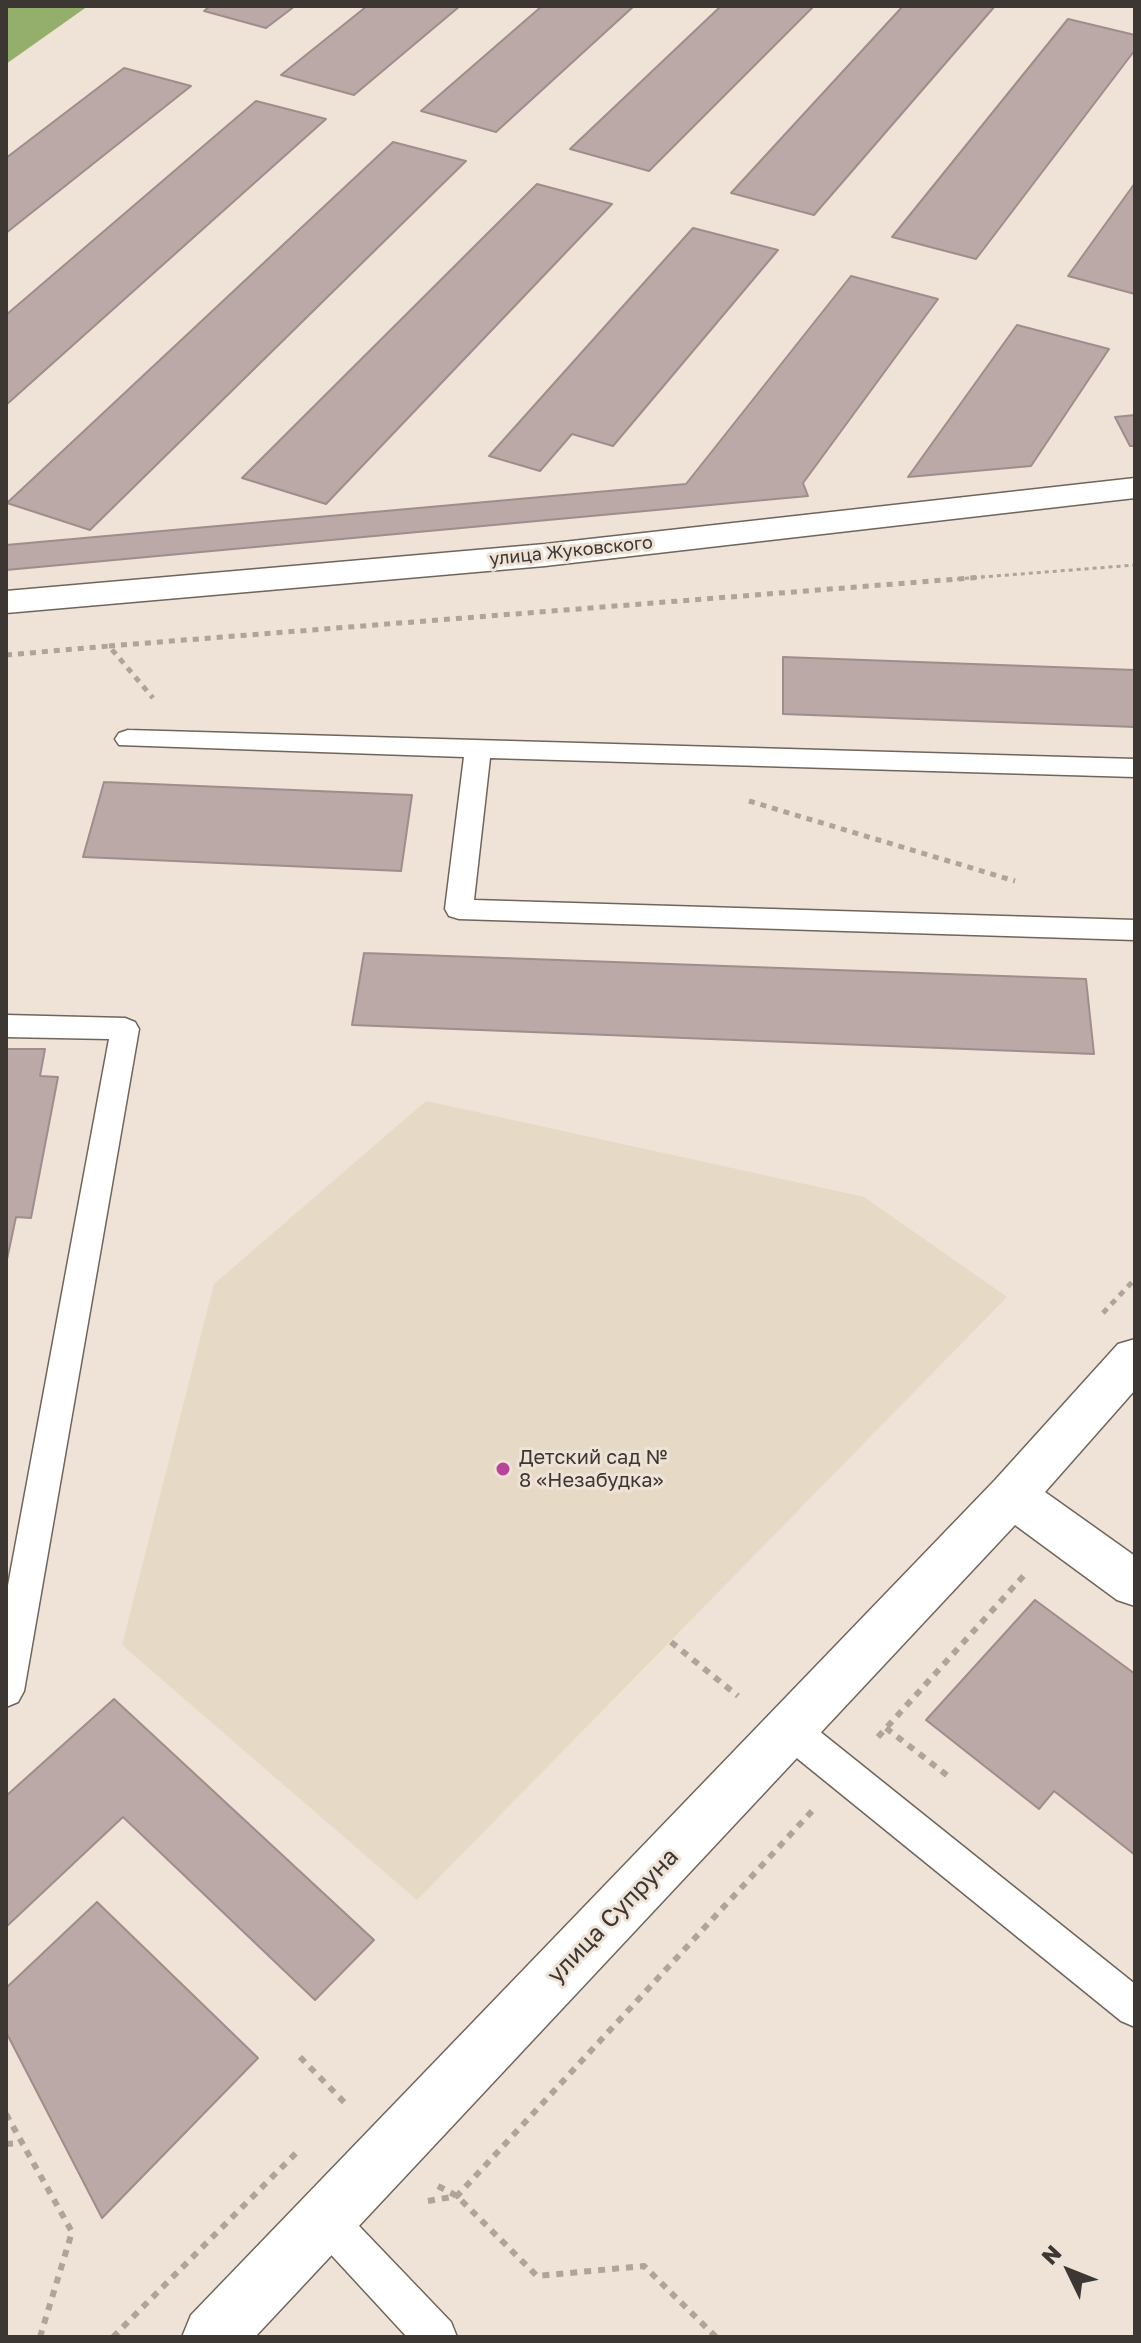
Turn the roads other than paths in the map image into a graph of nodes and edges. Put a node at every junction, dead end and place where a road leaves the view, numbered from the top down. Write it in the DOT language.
graph roads {
  1 [pos="1135,488"];
  2 [pos="6,602"];
  3 [pos="128,739"];
  4 [pos="478,749"];
  5 [pos="1135,768"];
  6 [pos="1135,930"];
  7 [pos="6,1026"];
  8 [pos="1135,1358"];
  9 [pos="1012,1495"];
  10 [pos="1135,1584"];
  11 [pos="6,1691"];
  12 [pos="790,1730"];
  13 [pos="1135,2008"];
  14 [pos="325,2219"];
  15 [pos="213,2337"];
  16 [pos="436,2337"];
  1 -- 2 [label="street, улица Жуковского"];
  3 -- 4 [label="lane"];
  4 -- 5 [label="lane"];
  4 -- 6 [label="lane"];
  7 -- 11 [label="lane"];
  8 -- 9 [label="street, улица Супруна"];
  9 -- 10 [label="street"];
  9 -- 12 [label="street, улица Супруна"];
  12 -- 13 [label="lane"];
  12 -- 14 [label="street, улица Супруна"];
  14 -- 15 [label="street, улица Супруна"];
  14 -- 16 [label="lane"];
}
